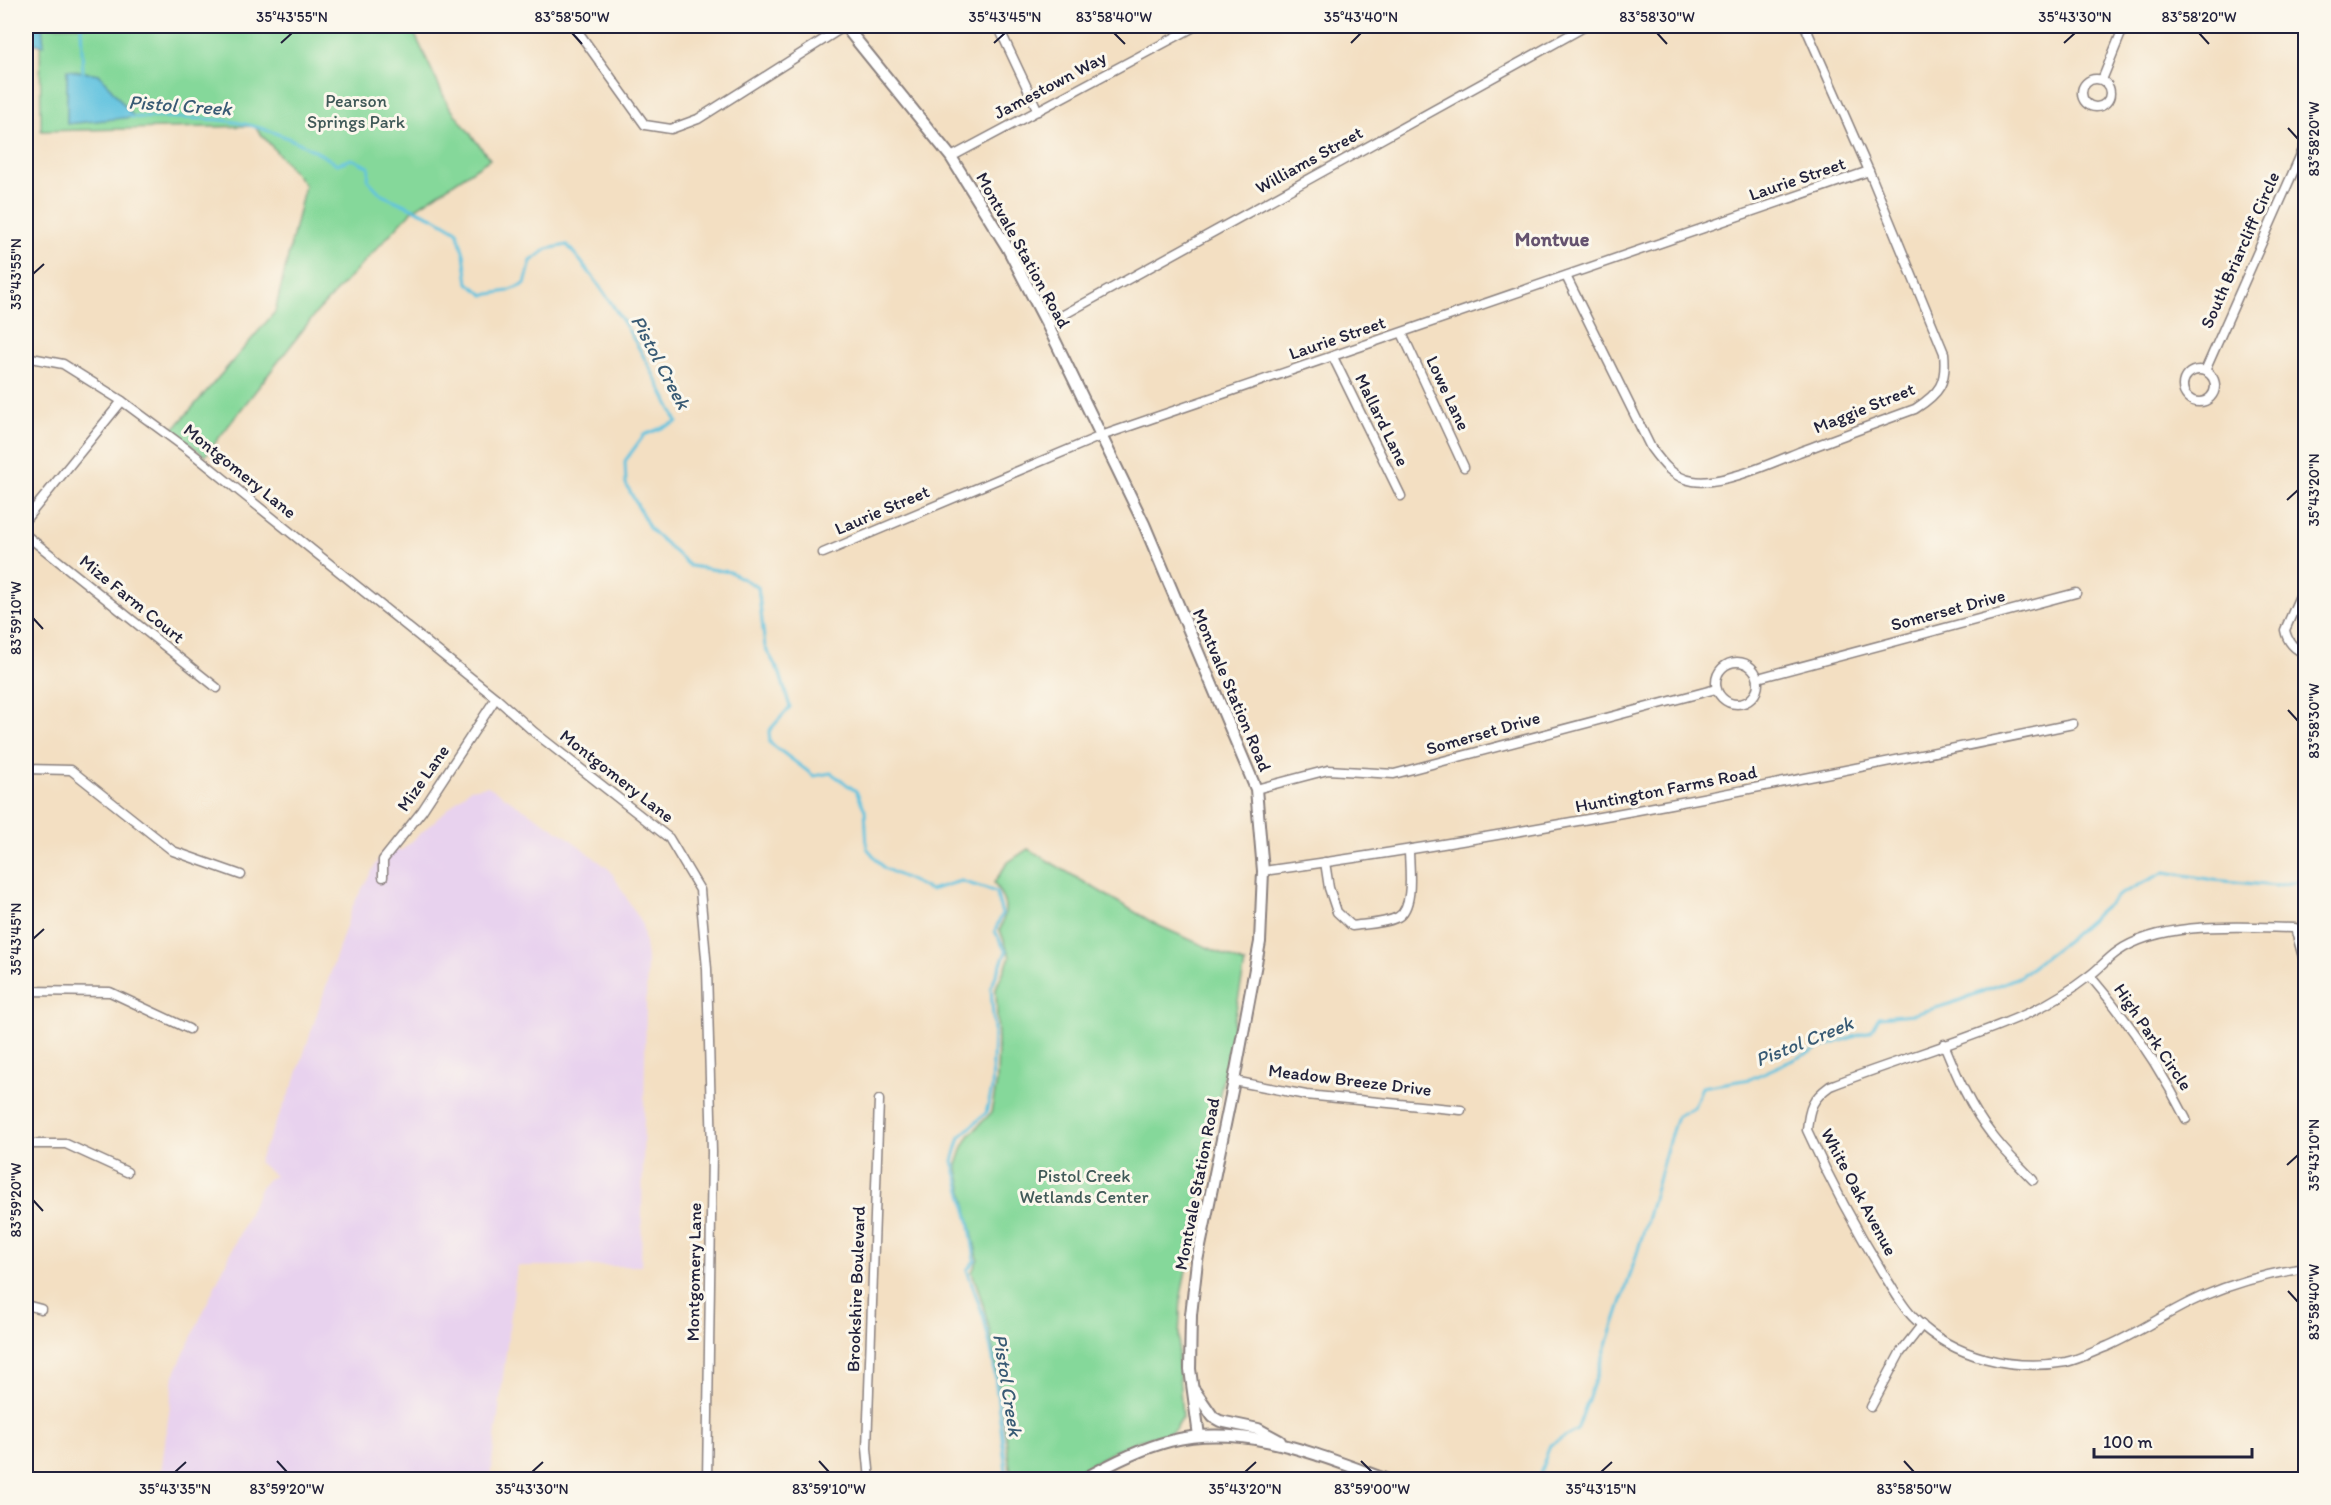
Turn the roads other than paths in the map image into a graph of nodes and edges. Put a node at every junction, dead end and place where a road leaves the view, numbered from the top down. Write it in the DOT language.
graph roads {
  1 [pos="574,26"];
  2 [pos="845,26"];
  3 [pos="998,26"];
  4 [pos="1196,26"];
  5 [pos="1586,26"];
  6 [pos="1804,26"];
  7 [pos="2124,26"];
  8 [pos="2102,80"];
  9 [pos="1038,111"];
  10 [pos="2306,143"];
  11 [pos="951,157"];
  12 [pos="1869,171"];
  13 [pos="1566,276"];
  14 [pos="1047,324"];
  15 [pos="1402,333"];
  16 [pos="26,357"];
  17 [pos="1333,357"];
  18 [pos="2205,371"];
  19 [pos="123,401"];
  20 [pos="1101,436"];
  21 [pos="1464,467"];
  22 [pos="1401,496"];
  23 [pos="26,519"];
  24 [pos="26,535"];
  25 [pos="823,553"];
  26 [pos="2306,582"];
  27 [pos="2076,593"];
  28 [pos="2306,654"];
  29 [pos="1758,678"];
  30 [pos="217,688"];
  31 [pos="1716,689"];
  32 [pos="496,698"];
  33 [pos="2073,724"];
  34 [pos="26,769"];
  35 [pos="1256,789"];
  36 [pos="1408,850"];
  37 [pos="1325,862"];
  38 [pos="1263,871"];
  39 [pos="241,875"];
  40 [pos="383,878"];
  41 [pos="2306,968"];
  42 [pos="2090,976"];
  43 [pos="26,991"];
  44 [pos="189,1029"];
  45 [pos="1944,1044"];
  46 [pos="1234,1081"];
  47 [pos="879,1100"];
  48 [pos="1461,1110"];
  49 [pos="2186,1119"];
  50 [pos="26,1144"];
  51 [pos="127,1172"];
  52 [pos="2033,1180"];
  53 [pos="2306,1268"];
  54 [pos="26,1305"];
  55 [pos="41,1309"];
  56 [pos="1922,1325"];
  57 [pos="1193,1388"];
  58 [pos="1871,1407"];
  59 [pos="1199,1436"];
  60 [pos="1288,1446"];
  61 [pos="707,1479"];
  62 [pos="870,1479"];
  63 [pos="1082,1479"];
  64 [pos="1388,1479"];
  1 -- 2 [label="street"];
  2 -- 11 [label="street, Montvale Station Road"];
  3 -- 9 [label="street"];
  4 -- 9 [label="street, Jamestown Way"];
  5 -- 14 [label="street, Williams Street"];
  6 -- 12 [label="street, Maggie Street"];
  7 -- 8 [label="street"];
  9 -- 11 [label="street, Jamestown Way"];
  10 -- 18 [label="street, South Briarcliff Circle"];
  11 -- 14 [label="street, Montvale Station Road"];
  12 -- 13 [label="street, Laurie Street"];
  12 -- 13 [label="street, Maggie Street"];
  13 -- 15 [label="street, Laurie Street"];
  14 -- 20 [label="street, Montvale Station Road"];
  15 -- 17 [label="street, Laurie Street"];
  15 -- 21 [label="street, Lowe Lane"];
  16 -- 19 [label="street, Montgomery Lane"];
  17 -- 20 [label="street, Laurie Street"];
  17 -- 22 [label="street, Mallard Lane"];
  19 -- 23 [label="street"];
  19 -- 32 [label="street, Montgomery Lane"];
  20 -- 25 [label="street, Laurie Street"];
  20 -- 35 [label="street, Montvale Station Road"];
  24 -- 30 [label="street, Mize Farm Court"];
  26 -- 28 [label="street"];
  27 -- 29 [label="street, Somerset Drive"];
  29 -- 31 [label="street"];
  29 -- 31 [label="street"];
  31 -- 35 [label="street, Somerset Drive"];
  32 -- 40 [label="street, Mize Lane"];
  32 -- 61 [label="street, Montgomery Lane"];
  33 -- 36 [label="street, Huntington Farms Road"];
  34 -- 39 [label="street"];
  35 -- 38 [label="street, Montvale Station Road"];
  36 -- 37 [label="street, Huntington Farms Road"];
  36 -- 37 [label="street"];
  37 -- 38 [label="street, Huntington Farms Road"];
  38 -- 46 [label="street, Montvale Station Road"];
  41 -- 42 [label="street, White Oak Avenue"];
  42 -- 45 [label="street, White Oak Avenue"];
  42 -- 49 [label="street, High Park Circle"];
  43 -- 44 [label="street"];
  45 -- 52 [label="street"];
  45 -- 56 [label="street, White Oak Avenue"];
  46 -- 48 [label="street, Meadow Breeze Drive"];
  46 -- 57 [label="street, Montvale Station Road"];
  47 -- 62 [label="street, Brookshire Boulevard"];
  50 -- 51 [label="street"];
  53 -- 56 [label="street, White Oak Avenue"];
  54 -- 55 [label="street"];
  56 -- 58 [label="street"];
  57 -- 59 [label="street, Montvale Station Road"];
  57 -- 60 [label="street"];
  59 -- 60 [label="street"];
  59 -- 63 [label="street"];
  60 -- 64 [label="street"];
}
